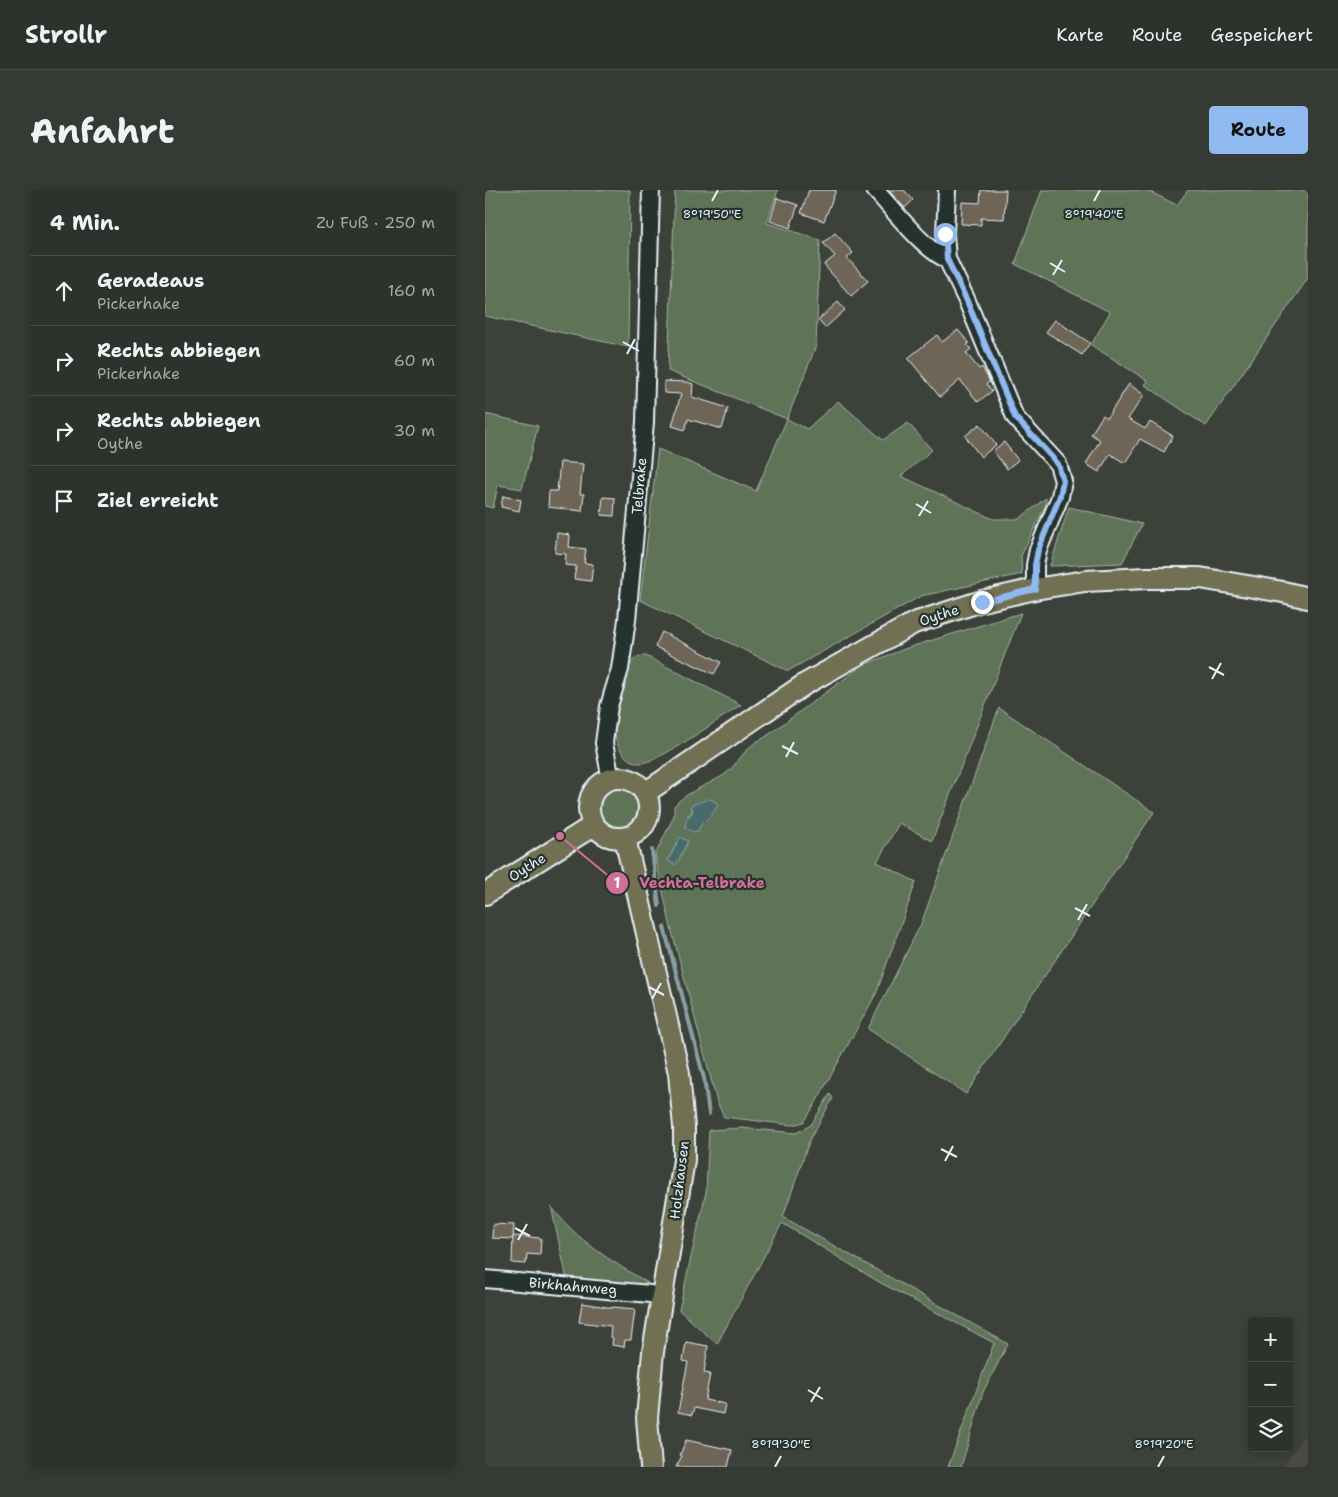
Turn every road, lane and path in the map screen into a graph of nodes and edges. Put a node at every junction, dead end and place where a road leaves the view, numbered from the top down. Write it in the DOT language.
graph roads {
  1 [pos="651,190"];
  2 [pos="875,190"];
  3 [pos="947,190"];
  4 [pos="947,259"];
  5 [pos="1035,589"];
  6 [pos="1308,598"];
  7 [pos="611,780"];
  8 [pos="645,793"];
  9 [pos="594,825"];
  10 [pos="625,838"];
  11 [pos="485,894"];
  12 [pos="485,1279"];
  13 [pos="661,1297"];
  14 [pos="651,1467"];
  1 -- 7 [label="street, Telbrake"];
  2 -- 4 [label="street"];
  3 -- 4 [label="street"];
  4 -- 5 [label="street"];
  5 -- 6 [label="main road, Oythe"];
  5 -- 8 [label="main road, Oythe"];
  7 -- 8 [label="main road"];
  7 -- 9 [label="main road"];
  8 -- 10 [label="main road"];
  9 -- 10 [label="main road"];
  9 -- 11 [label="main road, Oythe"];
  10 -- 13 [label="main road, Holzhausen"];
  12 -- 13 [label="street, Birkhahnweg"];
  13 -- 14 [label="main road, Holzhausen"];
}
